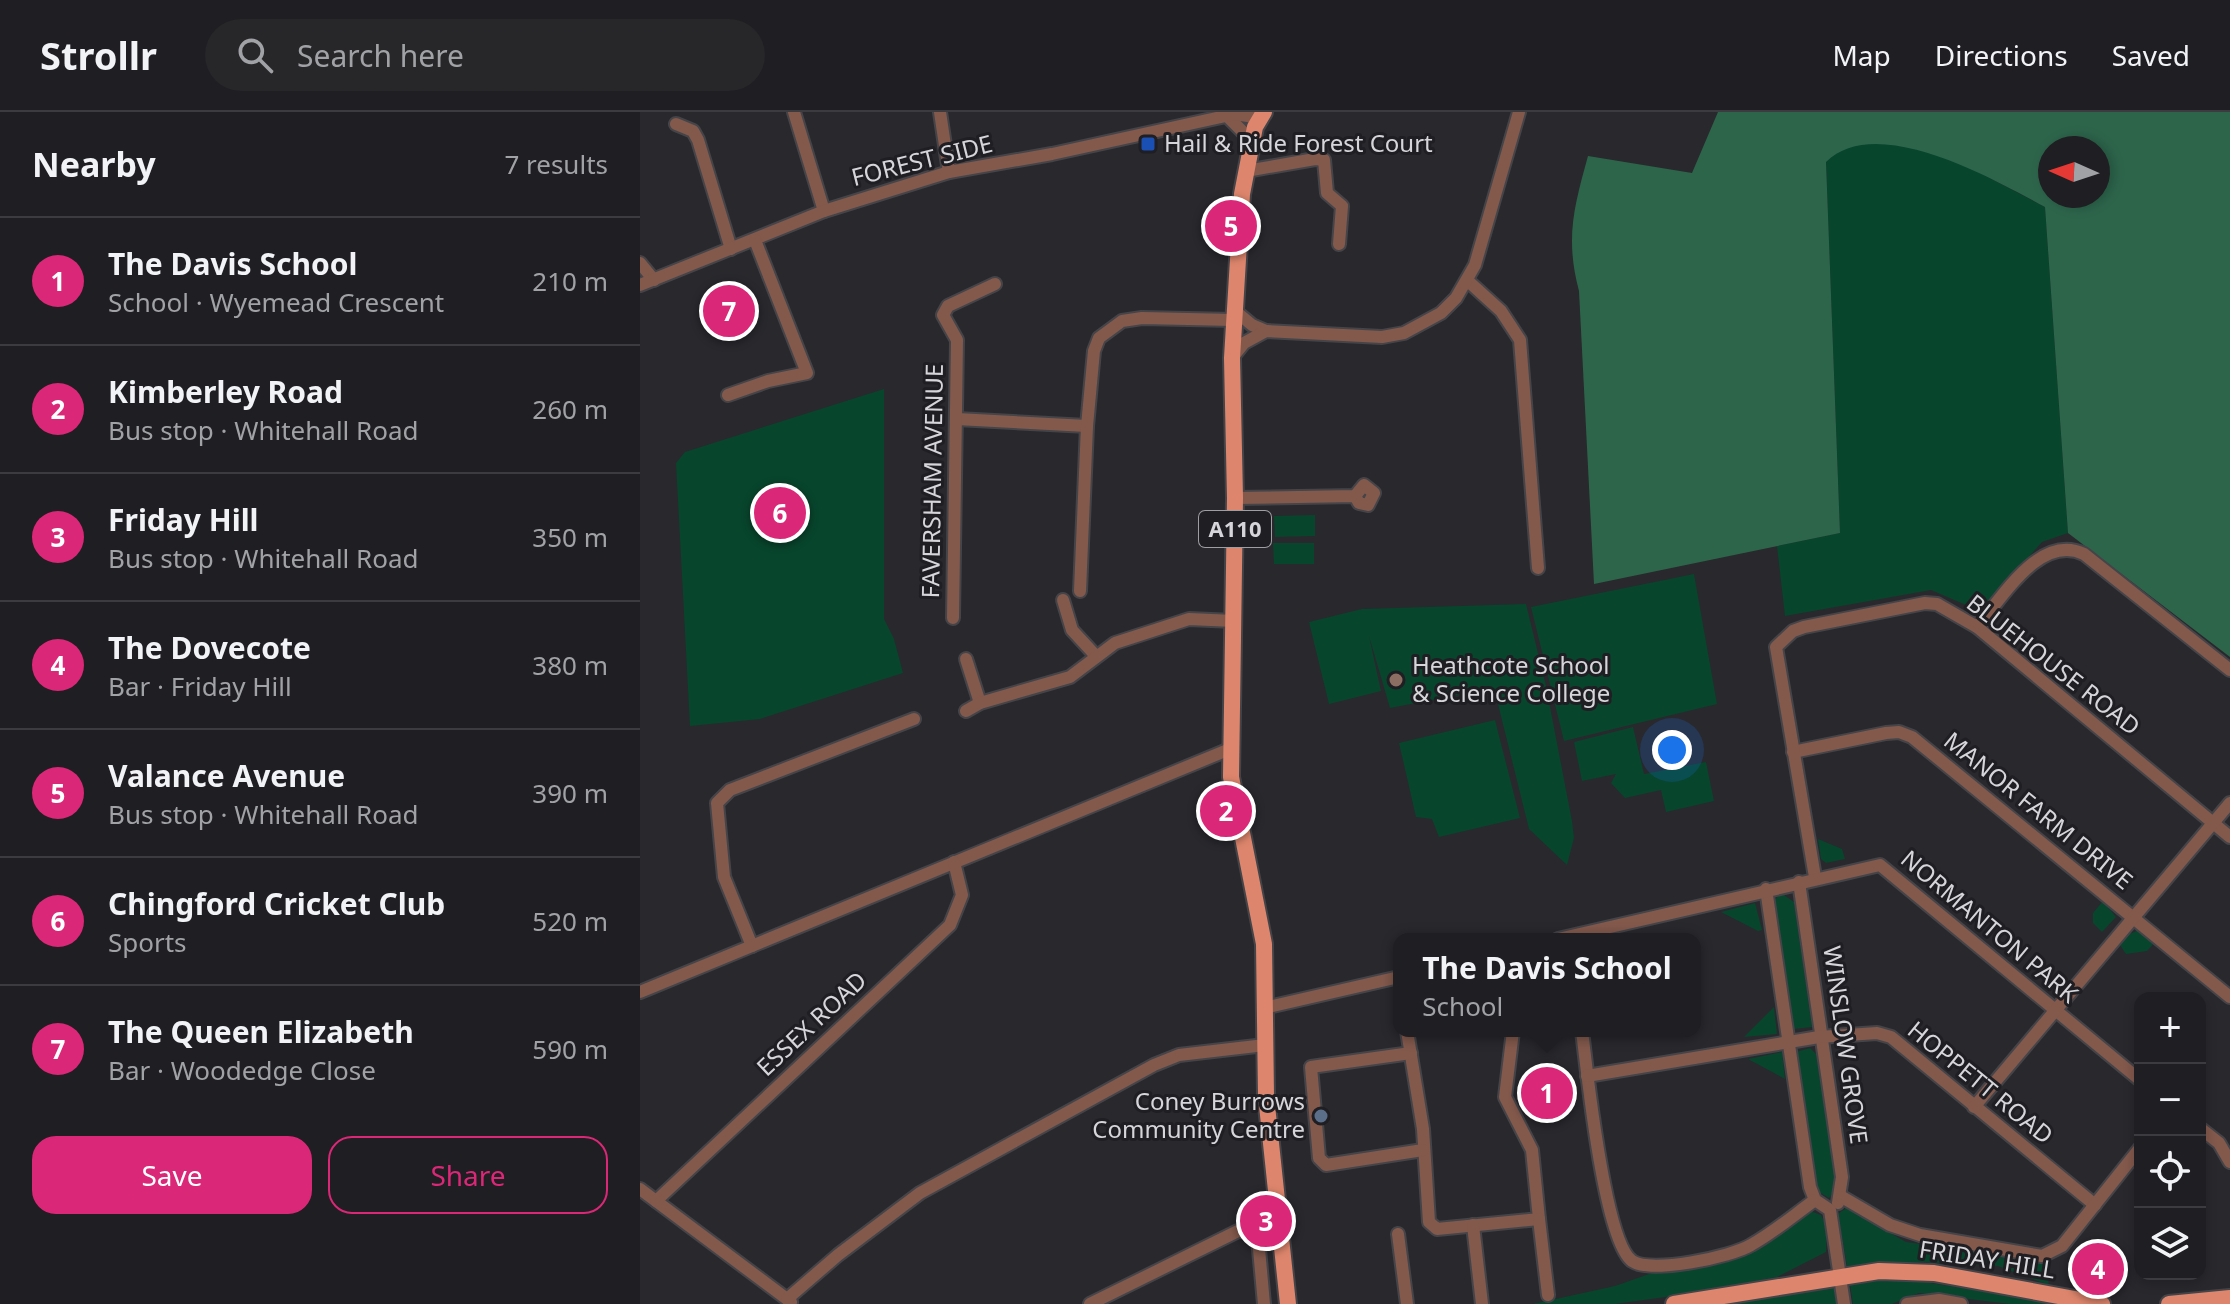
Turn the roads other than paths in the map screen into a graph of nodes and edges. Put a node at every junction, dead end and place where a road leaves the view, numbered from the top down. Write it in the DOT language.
graph roads {
  1 [pos="794,112"];
  2 [pos="940,112"];
  3 [pos="1177,112"];
  4 [pos="1519,112"];
  5 [pos="1262,115"];
  6 [pos="1227,116"];
  7 [pos="676,124"];
  8 [pos="1181,126"];
  9 [pos="1252,141"];
  10 [pos="1246,171"];
  11 [pos="949,172"];
  12 [pos="824,211"];
  13 [pos="755,240"];
  14 [pos="1339,244"];
  15 [pos="731,249"];
  16 [pos="640,263"];
  17 [pos="654,280"];
  18 [pos="1468,281"];
  19 [pos="995,284"];
  20 [pos="640,285"];
  21 [pos="1234,315"];
  22 [pos="1266,331"];
  23 [pos="1232,358"];
  24 [pos="728,395"];
  25 [pos="957,419"];
  26 [pos="1087,426"];
  27 [pos="1355,496"];
  28 [pos="1235,498"];
  29 [pos="1538,568"];
  30 [pos="1080,591"];
  31 [pos="1063,600"];
  32 [pos="953,618"];
  33 [pos="1234,621"];
  34 [pos="1977,627"];
  35 [pos="1096,656"];
  36 [pos="966,659"];
  37 [pos="2230,670"];
  38 [pos="980,703"];
  39 [pos="966,711"];
  40 [pos="914,719"];
  41 [pos="1230,749"];
  42 [pos="1793,752"];
  43 [pos="2230,803"];
  44 [pos="2213,823"];
  45 [pos="2230,837"];
  46 [pos="954,862"];
  47 [pos="1815,877"];
  48 [pos="1799,882"];
  49 [pos="1766,889"];
  50 [pos="2134,917"];
  51 [pos="1590,933"];
  52 [pos="752,946"];
  53 [pos="1393,981"];
  54 [pos="640,992"];
  55 [pos="2230,997"];
  56 [pos="1264,1008"];
  57 [pos="2053,1011"];
  58 [pos="1408,1037"];
  59 [pos="1512,1037"];
  60 [pos="1583,1037"];
  61 [pos="1819,1037"];
  62 [pos="1788,1044"];
  63 [pos="1265,1045"];
  64 [pos="1411,1053"];
  65 [pos="2134,1075"];
  66 [pos="1587,1076"];
  67 [pos="1974,1107"];
  68 [pos="2206,1133"];
  69 [pos="1423,1150"];
  70 [pos="2134,1156"];
  71 [pos="2230,1162"];
  72 [pos="640,1189"];
  73 [pos="1842,1197"];
  74 [pos="1815,1200"];
  75 [pos="656,1201"];
  76 [pos="2095,1205"];
  77 [pos="1830,1210"];
  78 [pos="1539,1219"];
  79 [pos="1473,1225"];
  80 [pos="1398,1234"];
  81 [pos="1285,1277"];
  82 [pos="1840,1277"];
  83 [pos="1262,1278"];
  84 [pos="1548,1295"];
  85 [pos="2230,1298"];
  86 [pos="790,1302"];
  87 [pos="1090,1304"];
  88 [pos="1264,1304"];
  89 [pos="1288,1304"];
  90 [pos="1407,1304"];
  91 [pos="1482,1304"];
  92 [pos="1674,1304"];
  93 [pos="1844,1304"];
  94 [pos="1907,1304"];
  95 [pos="1961,1304"];
  96 [pos="2102,1304"];
  97 [pos="2169,1304"];
  1 -- 12 [label="street"];
  2 -- 11 [label="street"];
  3 -- 8 [label="street"];
  4 -- 18 [label="street"];
  5 -- 6 [label="street, FOREST SIDE"];
  5 -- 9 [label="main road, A110"];
  6 -- 8 [label="street, FOREST SIDE"];
  6 -- 9 [label="street"];
  7 -- 15 [label="street"];
  8 -- 11 [label="street, FOREST SIDE"];
  9 -- 10 [label="main road, A110"];
  10 -- 14 [label="street"];
  10 -- 21 [label="main road, A110"];
  11 -- 12 [label="street, FOREST SIDE"];
  12 -- 13 [label="street, FOREST SIDE"];
  13 -- 15 [label="street, FOREST SIDE"];
  13 -- 24 [label="street"];
  15 -- 17 [label="street, FOREST SIDE"];
  16 -- 17 [label="street"];
  17 -- 20 [label="street, FOREST SIDE"];
  18 -- 22 [label="street"];
  18 -- 29 [label="street"];
  19 -- 25 [label="street, FAVERSHAM AVENUE"];
  21 -- 22 [label="street"];
  21 -- 23 [label="main road, A110"];
  21 -- 26 [label="street"];
  22 -- 23 [label="street"];
  23 -- 28 [label="main road, A110"];
  25 -- 26 [label="street"];
  25 -- 32 [label="street, FAVERSHAM AVENUE"];
  26 -- 30 [label="street"];
  27 -- 28 [label="street"];
  28 -- 33 [label="main road, A110"];
  31 -- 35 [label="street"];
  33 -- 35 [label="street"];
  33 -- 41 [label="main road, A110"];
  34 -- 37 [label="street"];
  34 -- 42 [label="street, BLUEHOUSE ROAD"];
  34 -- 44 [label="street, BLUEHOUSE ROAD"];
  35 -- 38 [label="street"];
  36 -- 38 [label="street"];
  38 -- 39 [label="street"];
  40 -- 52 [label="street"];
  41 -- 46 [label="street"];
  41 -- 56 [label="main road, A110"];
  42 -- 47 [label="street, BLUEHOUSE ROAD"];
  42 -- 50 [label="street, MANOR FARM DRIVE"];
  43 -- 44 [label="street"];
  44 -- 45 [label="street, BLUEHOUSE ROAD"];
  44 -- 50 [label="street"];
  46 -- 52 [label="street"];
  46 -- 75 [label="street, ESSEX ROAD"];
  47 -- 48 [label="street, NORMANTON PARK"];
  47 -- 57 [label="street, NORMANTON PARK"];
  48 -- 49 [label="street, NORMANTON PARK"];
  48 -- 61 [label="street, WINSLOW GROVE"];
  49 -- 51 [label="street, NORMANTON PARK"];
  49 -- 62 [label="street"];
  50 -- 55 [label="street, MANOR FARM DRIVE"];
  50 -- 57 [label="street"];
  52 -- 54 [label="street"];
  53 -- 56 [label="street"];
  56 -- 63 [label="main road, A110"];
  57 -- 65 [label="street, NORMANTON PARK"];
  57 -- 67 [label="street"];
  58 -- 64 [label="street"];
  59 -- 78 [label="street"];
  60 -- 66 [label="street"];
  61 -- 62 [label="street, HOPPETT ROAD"];
  61 -- 67 [label="street, HOPPETT ROAD"];
  61 -- 73 [label="street, WINSLOW GROVE"];
  62 -- 66 [label="street, HOPPETT ROAD"];
  62 -- 74 [label="street"];
  63 -- 81 [label="main road, A110"];
  63 -- 86 [label="street"];
  64 -- 69 [label="street"];
  64 -- 69 [label="street"];
  66 -- 74 [label="street"];
  67 -- 76 [label="street, HOPPETT ROAD"];
  68 -- 71 [label="street"];
  69 -- 79 [label="street"];
  70 -- 76 [label="street"];
  72 -- 75 [label="street"];
  73 -- 76 [label="street"];
  73 -- 77 [label="street"];
  74 -- 77 [label="street"];
  75 -- 86 [label="street"];
  77 -- 82 [label="street"];
  78 -- 79 [label="street"];
  78 -- 84 [label="street"];
  79 -- 91 [label="street"];
  80 -- 90 [label="street"];
  81 -- 83 [label="street"];
  81 -- 89 [label="main road, A110"];
  82 -- 92 [label="main road, FRIDAY HILL"];
  82 -- 93 [label="street"];
  82 -- 96 [label="main road, FRIDAY HILL"];
  83 -- 87 [label="street"];
  83 -- 88 [label="street"];
  85 -- 97 [label="main road"];
  94 -- 95 [label="street"];
}
